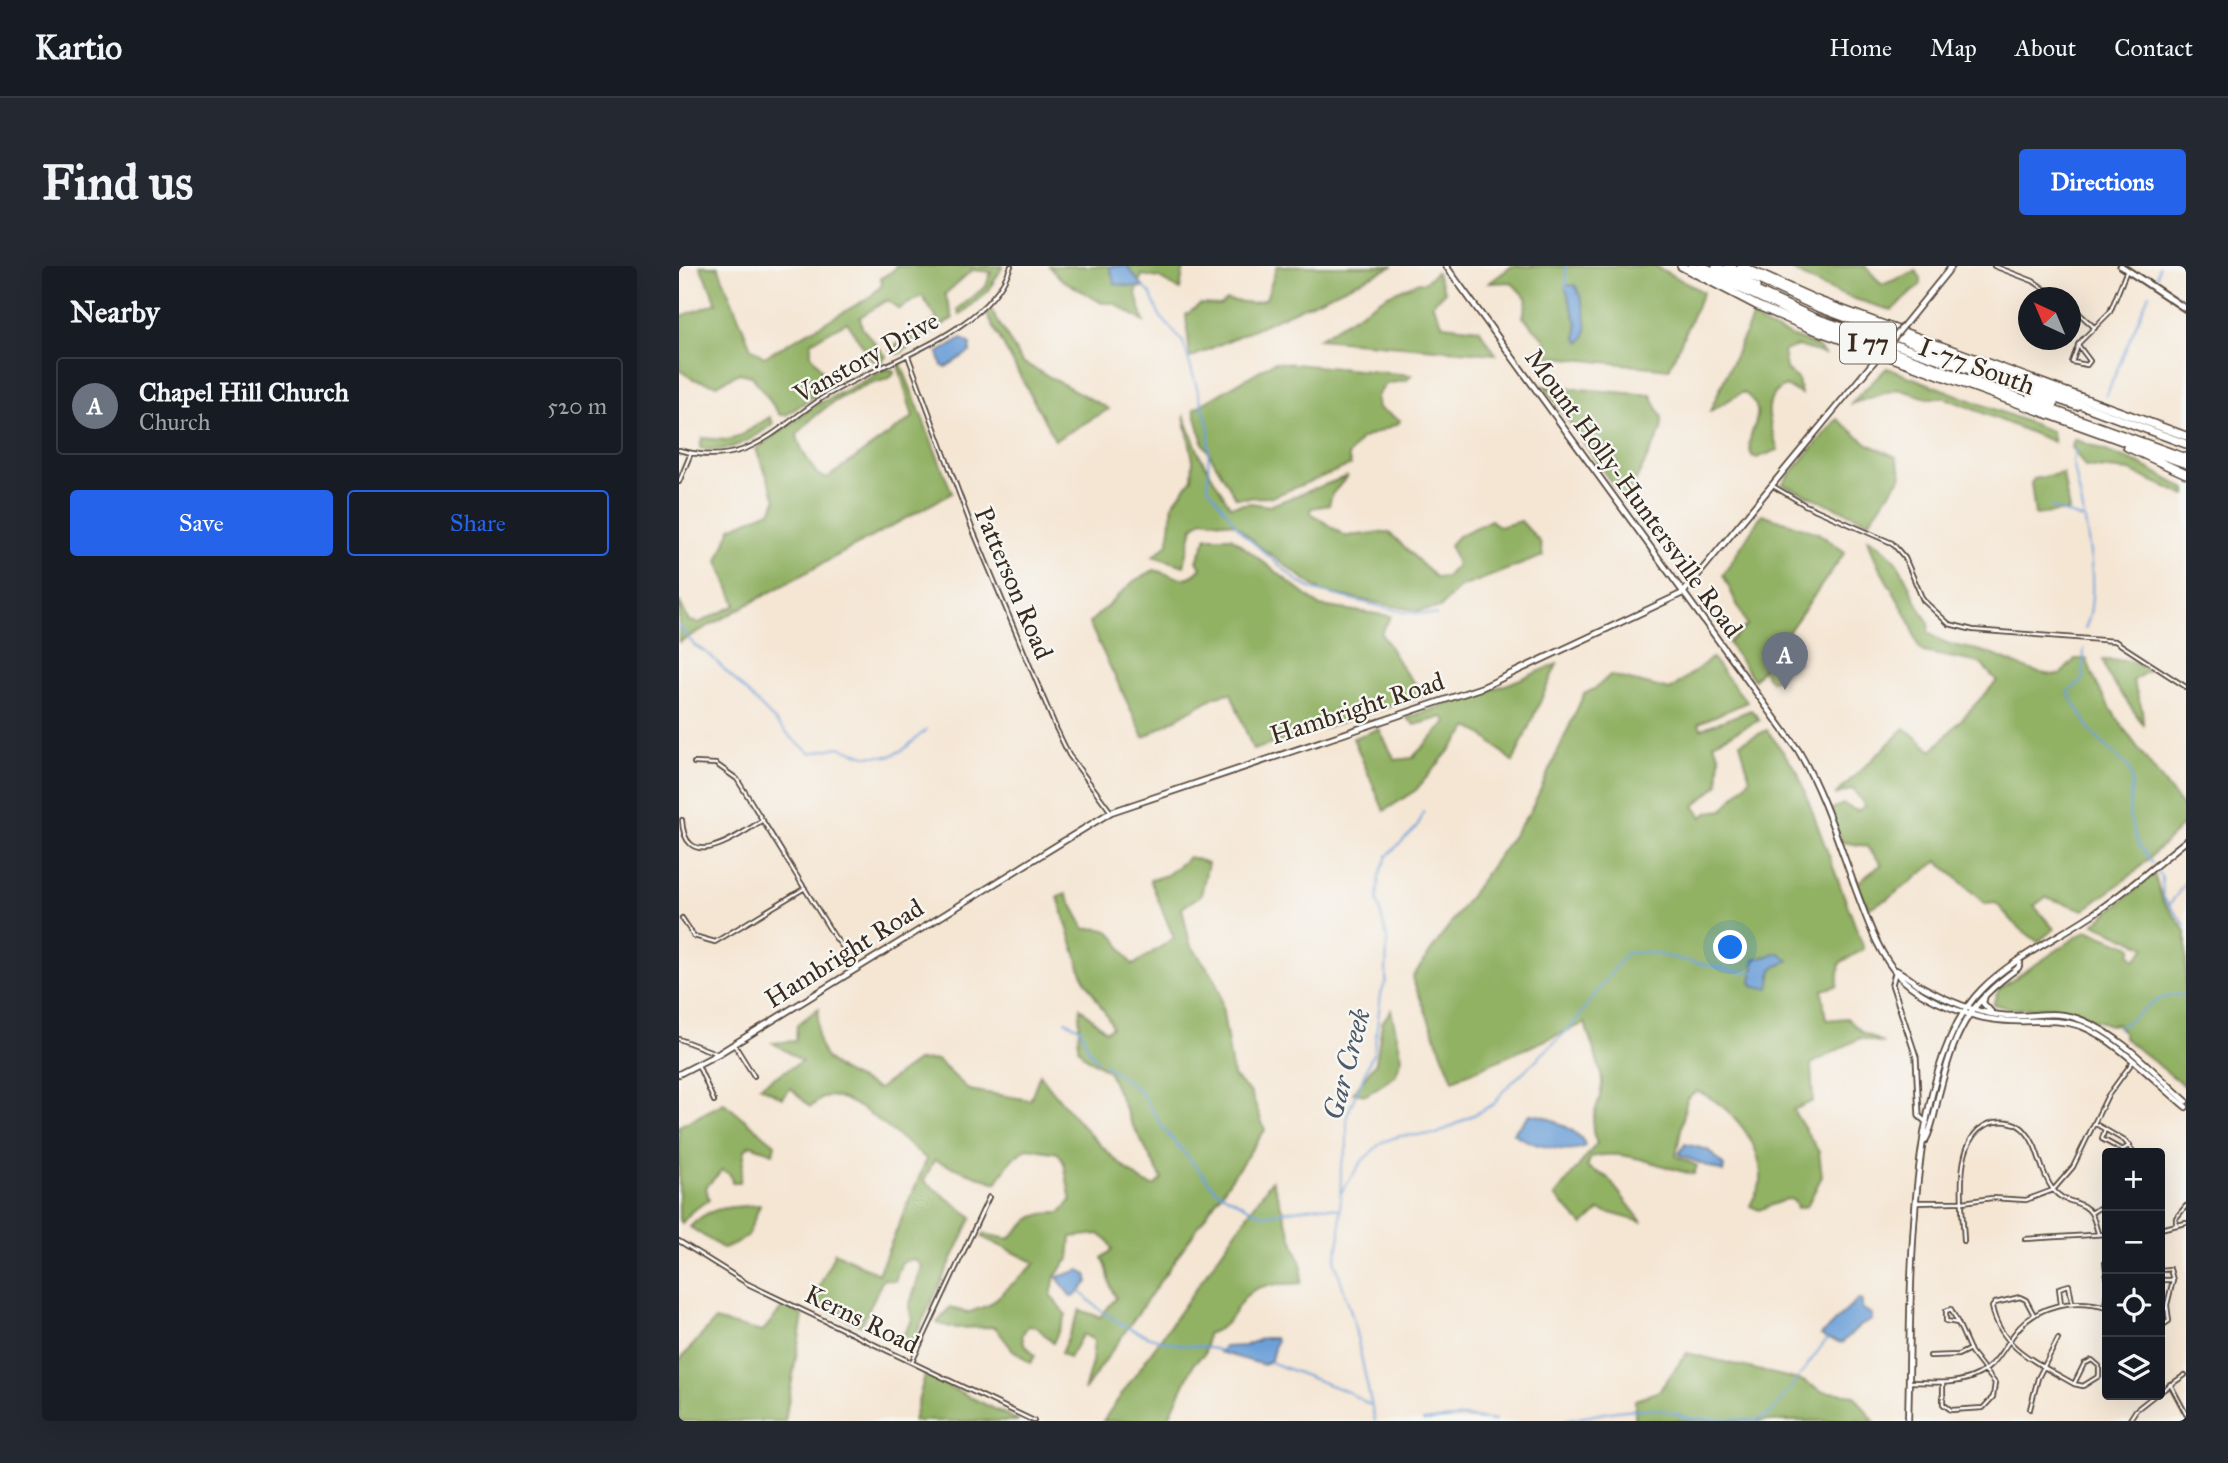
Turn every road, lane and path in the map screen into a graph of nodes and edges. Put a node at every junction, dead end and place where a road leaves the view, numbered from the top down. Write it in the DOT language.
graph roads {
  1 [pos="1011,266"];
  2 [pos="1445,266"];
  3 [pos="1681,266"];
  4 [pos="1692,266"];
  5 [pos="1701,266"];
  6 [pos="1716,266"];
  7 [pos="1728,266"];
  8 [pos="1741,266"];
  9 [pos="1952,266"];
  10 [pos="1994,266"];
  11 [pos="2124,268"];
  12 [pos="2042,287"];
  13 [pos="2186,309"];
  14 [pos="2081,316"];
  15 [pos="2095,328"];
  16 [pos="1878,338"];
  17 [pos="1890,342"];
  18 [pos="2081,342"];
  19 [pos="2078,345"];
  20 [pos="908,356"];
  21 [pos="2047,399"];
  22 [pos="2065,406"];
  23 [pos="2186,436"];
  24 [pos="2115,438"];
  25 [pos="2186,444"];
  26 [pos="679,450"];
  27 [pos="691,453"];
  28 [pos="2186,458"];
  29 [pos="2186,464"];
  30 [pos="2186,474"];
  31 [pos="679,482"];
  32 [pos="1773,486"];
  33 [pos="1683,593"];
  34 [pos="2186,687"];
  35 [pos="694,763"];
  36 [pos="1111,812"];
  37 [pos="682,820"];
  38 [pos="763,820"];
  39 [pos="2186,842"];
  40 [pos="805,888"];
  41 [pos="682,918"];
  42 [pos="2020,962"];
  43 [pos="858,967"];
  44 [pos="1896,970"];
  45 [pos="1989,989"];
  46 [pos="1968,1009"];
  47 [pos="1992,1014"];
  48 [pos="679,1038"];
  49 [pos="734,1044"];
  50 [pos="717,1054"];
  51 [pos="2134,1060"];
  52 [pos="698,1065"];
  53 [pos="679,1074"];
  54 [pos="754,1076"];
  55 [pos="714,1101"];
  56 [pos="2186,1101"];
  57 [pos="2186,1107"];
  58 [pos="1927,1123"];
  59 [pos="2094,1123"];
  60 [pos="2105,1129"];
  61 [pos="1923,1143"];
  62 [pos="2130,1145"];
  63 [pos="2132,1148"];
  64 [pos="2053,1190"];
  65 [pos="989,1197"];
  66 [pos="1916,1202"];
  67 [pos="1963,1202"];
  68 [pos="2102,1206"];
  69 [pos="2186,1206"];
  70 [pos="2091,1213"];
  71 [pos="2186,1223"];
  72 [pos="2176,1225"];
  73 [pos="2165,1228"];
  74 [pos="2098,1233"];
  75 [pos="2102,1233"];
  76 [pos="2025,1240"];
  77 [pos="679,1241"];
  78 [pos="1964,1241"];
  79 [pos="2165,1269"];
  80 [pos="2165,1280"];
  81 [pos="2173,1280"];
  82 [pos="2072,1302"];
  83 [pos="2061,1304"];
  84 [pos="2167,1305"];
  85 [pos="2102,1306"];
  86 [pos="2165,1311"];
  87 [pos="2034,1315"];
  88 [pos="1958,1323"];
  89 [pos="2165,1324"];
  90 [pos="2058,1339"];
  91 [pos="2009,1342"];
  92 [pos="1970,1349"];
  93 [pos="1930,1356"];
  94 [pos="912,1362"];
  95 [pos="2043,1366"];
  96 [pos="1986,1370"];
  97 [pos="2185,1375"];
  98 [pos="1909,1382"];
  99 [pos="1943,1383"];
  100 [pos="2074,1384"];
  101 [pos="2170,1384"];
  102 [pos="2165,1388"];
  103 [pos="2149,1400"];
  104 [pos="2029,1409"];
  105 [pos="2186,1413"];
  106 [pos="1034,1421"];
  107 [pos="1908,1421"];
  108 [pos="2129,1421"];
  1 -- 20 [label="street, Vanstory Drive"];
  2 -- 33 [label="main road, Mount Holly-Huntersville Road"];
  3 -- 21 [label="highway, I-77 South / I 77"];
  4 -- 21 [label="highway, I 77"];
  5 -- 16 [label="highway"];
  6 -- 16 [label="highway"];
  7 -- 21 [label="highway, I 77"];
  8 -- 21 [label="highway, I 77"];
  9 -- 17 [label="main road, Hambright Road, bridge"];
  10 -- 12 [label="street"];
  11 -- 13 [label="main road"];
  11 -- 15 [label="street"];
  14 -- 15 [label="street"];
  15 -- 18 [label="street"];
  16 -- 17 [label="highway"];
  17 -- 21 [label="highway"];
  17 -- 32 [label="main road, Hambright Road, bridge"];
  19 -- 19 [label="street"];
  20 -- 27 [label="street, Vanstory Drive"];
  20 -- 36 [label="street, Patterson Road"];
  21 -- 22 [label="highway, I-77 South / I 77"];
  21 -- 22 [label="highway, I 77"];
  21 -- 22 [label="highway"];
  22 -- 23 [label="highway, I 77"];
  22 -- 24 [label="highway, I-77 South / I 77"];
  22 -- 25 [label="highway, I 77"];
  22 -- 28 [label="highway, I 77"];
  24 -- 29 [label="highway, I-77 South / I 77"];
  24 -- 30 [label="highway"];
  26 -- 27 [label="street, Vanstory Drive"];
  27 -- 31 [label="street"];
  32 -- 33 [label="main road, Hambright Road"];
  32 -- 34 [label="street"];
  33 -- 36 [label="main road, Hambright Road"];
  33 -- 44 [label="main road, Mount Holly-Huntersville Road"];
  35 -- 38 [label="street"];
  36 -- 43 [label="main road, Hambright Road"];
  37 -- 38 [label="street"];
  38 -- 40 [label="street"];
  39 -- 42 [label="main road"];
  40 -- 41 [label="street"];
  40 -- 43 [label="street"];
  42 -- 45 [label="main road"];
  42 -- 46 [label="main road"];
  43 -- 49 [label="main road, Hambright Road"];
  44 -- 46 [label="main road, Mount Holly-Huntersville Road"];
  44 -- 58 [label="street"];
  45 -- 46 [label="main road"];
  45 -- 47 [label="main road"];
  46 -- 47 [label="main road"];
  46 -- 51 [label="main road"];
  46 -- 58 [label="main road"];
  46 -- 61 [label="main road"];
  47 -- 51 [label="main road"];
  48 -- 50 [label="street"];
  49 -- 50 [label="main road, Hambright Road"];
  49 -- 54 [label="street"];
  50 -- 52 [label="main road, Hambright Road"];
  51 -- 56 [label="main road"];
  51 -- 57 [label="main road"];
  51 -- 59 [label="street"];
  52 -- 53 [label="main road, Hambright Road"];
  52 -- 55 [label="street"];
  58 -- 61 [label="main road"];
  59 -- 60 [label="street"];
  59 -- 64 [label="street"];
  60 -- 62 [label="street"];
  60 -- 62 [label="street"];
  61 -- 66 [label="main road"];
  62 -- 63 [label="street"];
  64 -- 67 [label="street"];
  64 -- 67 [label="street"];
  64 -- 70 [label="street"];
  65 -- 94 [label="street"];
  66 -- 67 [label="street"];
  66 -- 98 [label="main road"];
  67 -- 78 [label="street"];
  68 -- 70 [label="street"];
  69 -- 72 [label="street"];
  70 -- 74 [label="street"];
  71 -- 72 [label="street"];
  72 -- 73 [label="street"];
  74 -- 75 [label="street"];
  74 -- 76 [label="street"];
  77 -- 94 [label="street, Kerns Road"];
  79 -- 81 [label="street"];
  80 -- 81 [label="street"];
  81 -- 84 [label="street"];
  82 -- 83 [label="street"];
  82 -- 83 [label="street"];
  82 -- 85 [label="street"];
  83 -- 87 [label="street"];
  84 -- 86 [label="street"];
  84 -- 89 [label="street"];
  87 -- 91 [label="street"];
  87 -- 91 [label="street"];
  88 -- 88 [label="street"];
  88 -- 92 [label="street"];
  90 -- 95 [label="street"];
  91 -- 95 [label="street"];
  91 -- 96 [label="street"];
  92 -- 93 [label="street"];
  92 -- 96 [label="street"];
  94 -- 106 [label="street, Kerns Road"];
  95 -- 100 [label="street"];
  95 -- 104 [label="street"];
  96 -- 99 [label="street"];
  96 -- 99 [label="street"];
  97 -- 101 [label="street"];
  98 -- 99 [label="street"];
  98 -- 107 [label="main road"];
  100 -- 100 [label="street"];
  101 -- 102 [label="street"];
  101 -- 105 [label="street"];
  103 -- 108 [label="street"];
}
